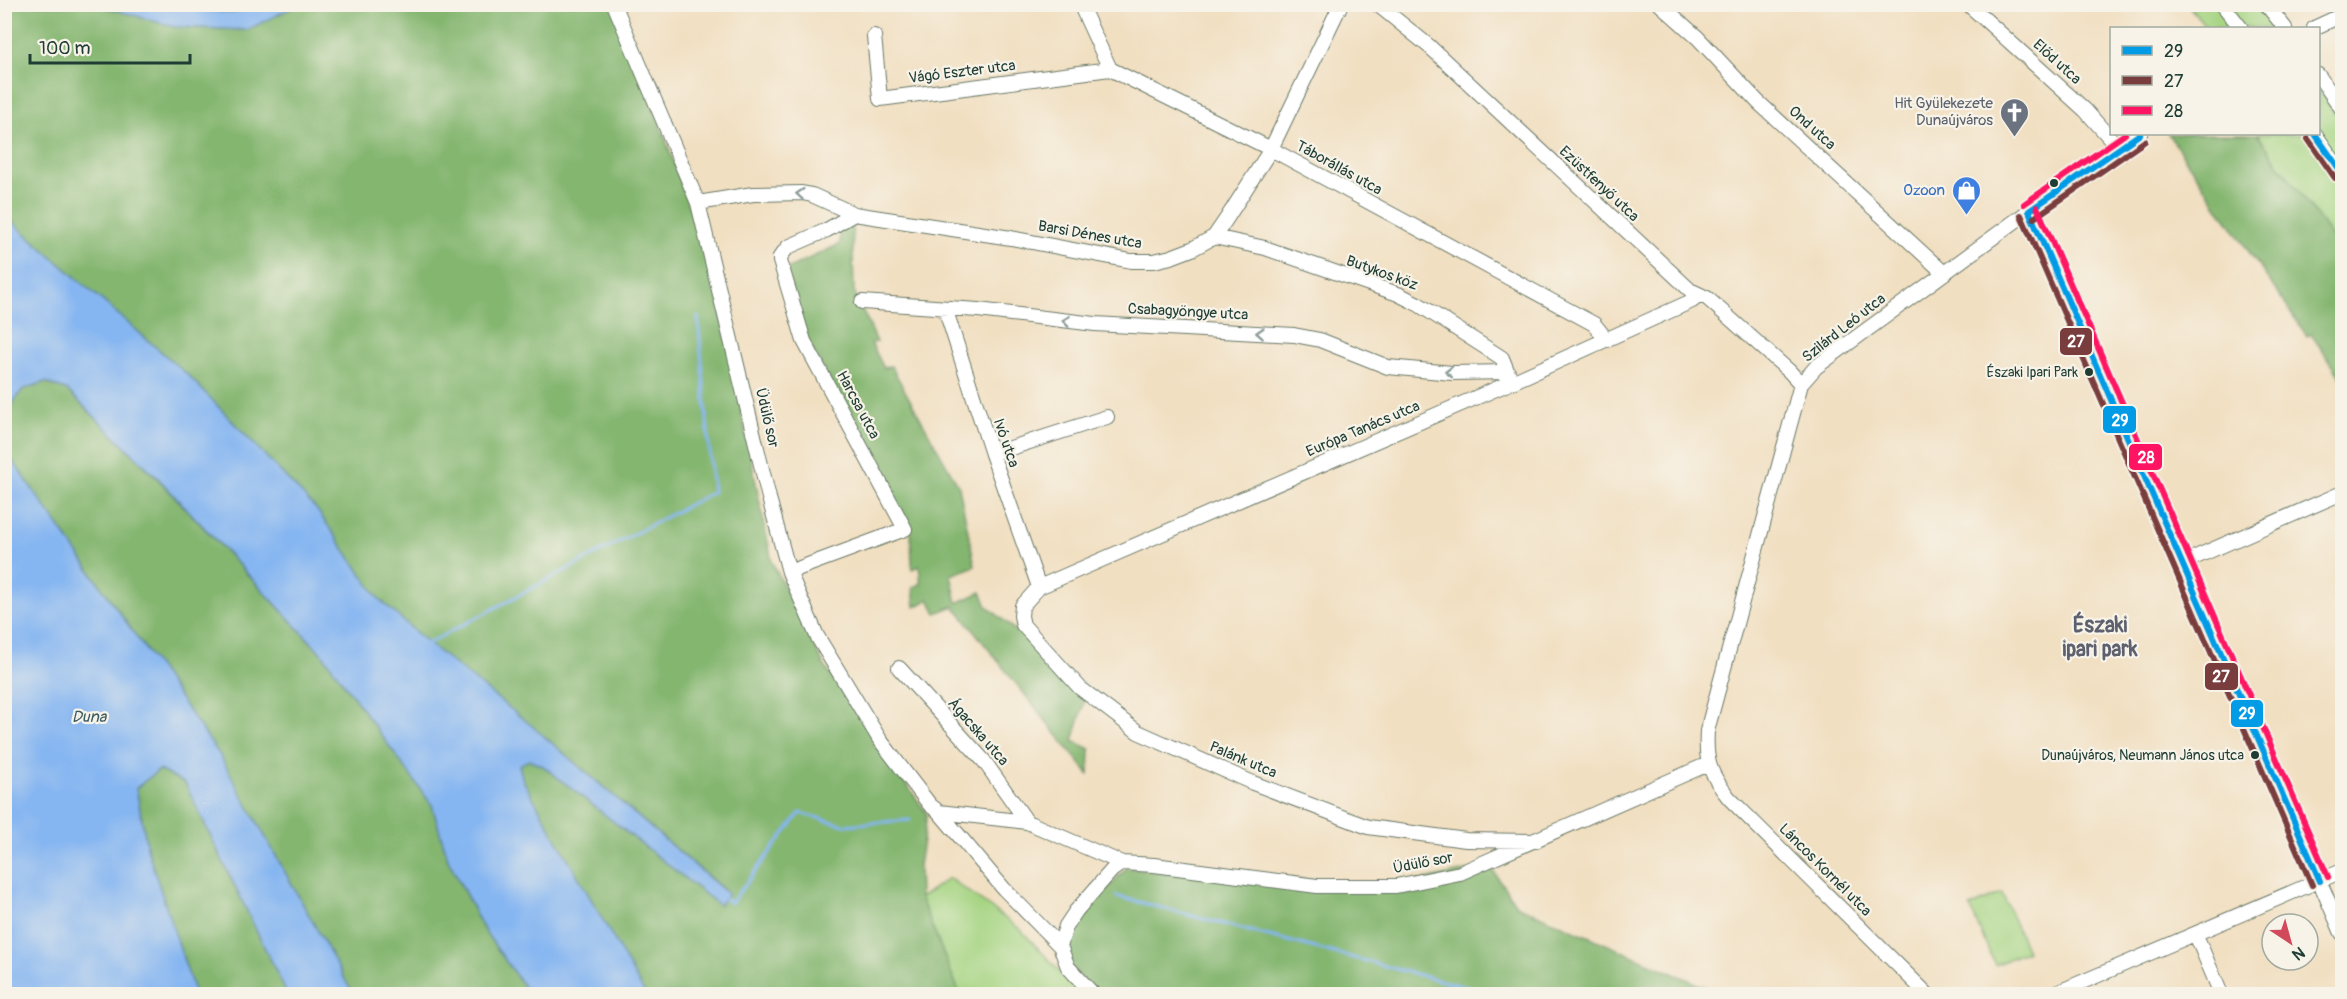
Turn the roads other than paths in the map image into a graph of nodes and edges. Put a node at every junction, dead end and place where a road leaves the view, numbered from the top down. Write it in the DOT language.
graph roads {
  1 [pos="614,4"];
  2 [pos="1080,4"];
  3 [pos="1341,4"];
  4 [pos="1377,4"];
  5 [pos="1660,4"];
  6 [pos="1968,4"];
  7 [pos="2222,4"];
  8 [pos="2266,4"];
  9 [pos="2343,15"];
  10 [pos="2240,27"];
  11 [pos="2284,27"];
  12 [pos="2316,27"];
  13 [pos="874,36"];
  14 [pos="1110,69"];
  15 [pos="2320,76"];
  16 [pos="2343,110"];
  17 [pos="2138,135"];
  18 [pos="2316,135"];
  19 [pos="2119,148"];
  20 [pos="1271,149"];
  21 [pos="2343,173"];
  22 [pos="698,203"];
  23 [pos="2029,211"];
  24 [pos="854,214"];
  25 [pos="1214,237"];
  26 [pos="1944,273"];
  27 [pos="1698,296"];
  28 [pos="862,302"];
  29 [pos="945,308"];
  30 [pos="1607,340"];
  31 [pos="1510,377"];
  32 [pos="1801,384"];
  33 [pos="1107,417"];
  34 [pos="992,454"];
  35 [pos="2343,493"];
  36 [pos="2182,563"];
  37 [pos="789,572"];
  38 [pos="1039,587"];
  39 [pos="899,668"];
  40 [pos="1708,764"];
  41 [pos="939,812"];
  42 [pos="1027,822"];
  43 [pos="1536,841"];
  44 [pos="1122,863"];
  45 [pos="2343,871"];
  46 [pos="2320,881"];
  47 [pos="2343,933"];
  48 [pos="2196,935"];
  49 [pos="1060,946"];
  50 [pos="1093,994"];
  51 [pos="1927,994"];
  52 [pos="2054,994"];
  53 [pos="2221,994"];
  1 -- 22 [label="street, Üdülő sor"];
  2 -- 14 [label="street"];
  3 -- 20 [label="street, Barsi Dénes utca"];
  4 -- 27 [label="street, Ezüstfenyő utca"];
  5 -- 26 [label="street, Ond utca"];
  6 -- 19 [label="street, Előd utca"];
  7 -- 10 [label="street"];
  8 -- 11 [label="street"];
  9 -- 12 [label="street"];
  13 -- 14 [label="street, Vágó Eszter utca"];
  14 -- 20 [label="street, Táborállás utca"];
  15 -- 16 [label="street"];
  17 -- 19 [label="street, Szilárd Leó utca"];
  18 -- 21 [label="street"];
  19 -- 23 [label="street, Szilárd Leó utca"];
  20 -- 25 [label="street, Barsi Dénes utca"];
  20 -- 30 [label="street, Táborállás utca"];
  24 -- 22 [label="street, Barsi Dénes utca, one-way"];
  22 -- 37 [label="street, Üdülő sor"];
  23 -- 26 [label="street, Szilárd Leó utca"];
  23 -- 36 [label="street"];
  24 -- 25 [label="street, Barsi Dénes utca"];
  24 -- 37 [label="street, Harcsa utca"];
  25 -- 31 [label="street, Butykos köz"];
  26 -- 32 [label="street, Szilárd Leó utca"];
  27 -- 30 [label="street, Európa Tanács utca"];
  27 -- 32 [label="street, Ezüstfenyő utca"];
  28 -- 29 [label="street, Csabagyöngye utca"];
  31 -- 29 [label="street, Csabagyöngye utca, one-way"];
  29 -- 34 [label="street, Ivó utca"];
  30 -- 31 [label="street, Európa Tanács utca"];
  31 -- 38 [label="street, Európa Tanács utca"];
  32 -- 40 [label="street, Szilárd Leó utca"];
  33 -- 34 [label="street"];
  34 -- 38 [label="street, Ivó utca"];
  35 -- 36 [label="street"];
  36 -- 46 [label="street"];
  37 -- 41 [label="street, Üdülő sor"];
  38 -- 43 [label="street, Palánk utca"];
  39 -- 42 [label="street, Ágacska utca"];
  40 -- 43 [label="street, Üdülő sor"];
  40 -- 51 [label="street, Láncos Kornél utca"];
  41 -- 42 [label="street, Üdülő sor"];
  41 -- 49 [label="street, Üdülő sor"];
  42 -- 44 [label="street, Üdülő sor"];
  43 -- 44 [label="street, Üdülő sor"];
  44 -- 49 [label="street"];
  45 -- 46 [label="street"];
  46 -- 47 [label="street"];
  46 -- 48 [label="street"];
  48 -- 52 [label="street"];
  48 -- 53 [label="street"];
  49 -- 50 [label="street, Üdülő sor"];
}
